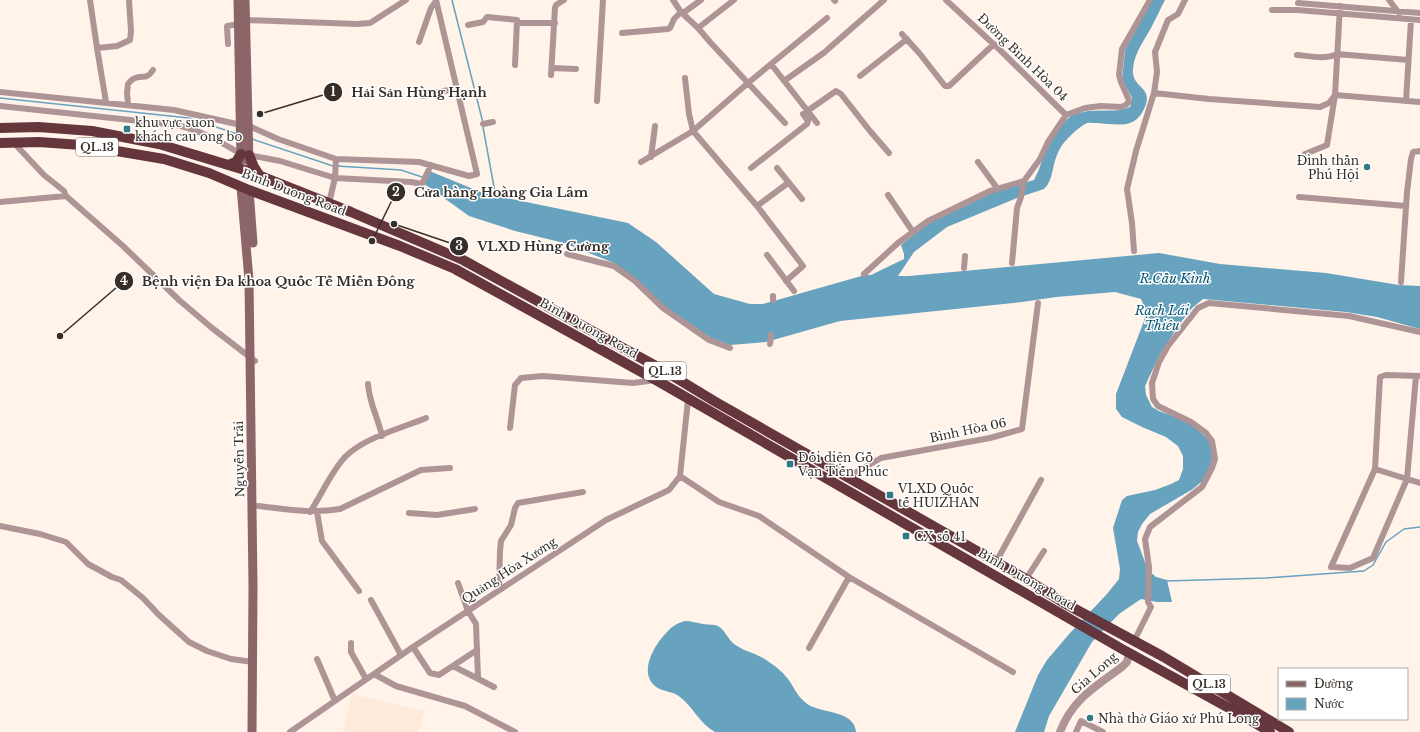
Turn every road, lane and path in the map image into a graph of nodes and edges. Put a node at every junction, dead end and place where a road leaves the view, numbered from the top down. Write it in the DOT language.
graph roads {
  1 [pos="90,0"];
  2 [pos="129,0"];
  3 [pos="238,0"];
  4 [pos="245,0"];
  5 [pos="406,0"];
  6 [pos="436,0"];
  7 [pos="564,0"];
  8 [pos="602,0"];
  9 [pos="673,0"];
  10 [pos="701,0"];
  11 [pos="734,0"];
  12 [pos="884,0"];
  13 [pos="946,0"];
  14 [pos="1150,0"];
  15 [pos="1185,0"];
  16 [pos="1389,0"];
  17 [pos="1298,3"];
  18 [pos="1340,6"];
  19 [pos="1272,10"];
  20 [pos="1398,11"];
  21 [pos="1420,12"];
  22 [pos="682,13"];
  23 [pos="1340,14"];
  24 [pos="827,18"];
  25 [pos="1404,19"];
  26 [pos="1411,20"];
  27 [pos="1420,20"];
  28 [pos="241,21"];
  29 [pos="517,23"];
  30 [pos="554,23"];
  31 [pos="468,25"];
  32 [pos="698,28"];
  33 [pos="622,34"];
  34 [pos="902,34"];
  35 [pos="906,39"];
  36 [pos="419,42"];
  37 [pos="228,44"];
  38 [pos="994,44"];
  39 [pos="97,48"];
  40 [pos="1336,54"];
  41 [pos="1297,55"];
  42 [pos="1408,60"];
  43 [pos="771,64"];
  44 [pos="515,65"];
  45 [pos="576,69"];
  46 [pos="153,70"];
  47 [pos="860,76"];
  48 [pos="685,78"];
  49 [pos="784,81"];
  50 [pos="748,83"];
  51 [pos="457,88"];
  52 [pos="0,92"];
  53 [pos="1154,92"];
  54 [pos="1335,95"];
  55 [pos="423,96"];
  56 [pos="597,101"];
  57 [pos="1406,101"];
  58 [pos="106,102"];
  59 [pos="1420,102"];
  60 [pos="128,104"];
  61 [pos="0,106"];
  62 [pos="808,111"];
  63 [pos="1066,115"];
  64 [pos="493,122"];
  65 [pos="785,123"];
  66 [pos="817,123"];
  67 [pos="483,124"];
  68 [pos="245,126"];
  69 [pos="655,126"];
  70 [pos="0,128"];
  71 [pos="693,131"];
  72 [pos="14,142"];
  73 [pos="0,143"];
  74 [pos="1420,150"];
  75 [pos="889,153"];
  76 [pos="245,154"];
  77 [pos="1305,154"];
  78 [pos="651,157"];
  79 [pos="336,159"];
  80 [pos="641,162"];
  81 [pos="978,162"];
  82 [pos="228,165"];
  83 [pos="431,165"];
  84 [pos="751,168"];
  85 [pos="777,168"];
  86 [pos="245,170"];
  87 [pos="260,176"];
  88 [pos="335,178"];
  89 [pos="1024,181"];
  90 [pos="788,182"];
  91 [pos="245,188"];
  92 [pos="997,188"];
  93 [pos="888,195"];
  94 [pos="66,196"];
  95 [pos="1299,197"];
  96 [pos="802,199"];
  97 [pos="0,202"];
  98 [pos="329,203"];
  99 [pos="758,206"];
  100 [pos="1406,206"];
  101 [pos="913,232"];
  102 [pos="1134,251"];
  103 [pos="567,254"];
  104 [pos="767,255"];
  105 [pos="965,256"];
  106 [pos="1012,263"];
  107 [pos="964,268"];
  108 [pos="864,274"];
  109 [pos="786,280"];
  110 [pos="1401,282"];
  111 [pos="794,291"];
  112 [pos="1038,305"];
  113 [pos="1420,332"];
  114 [pos="771,334"];
  115 [pos="770,344"];
  116 [pos="730,348"];
  117 [pos="252,359"];
  118 [pos="663,370"];
  119 [pos="1418,376"];
  120 [pos="656,380"];
  121 [pos="368,384"];
  122 [pos="688,400"];
  123 [pos="426,418"];
  124 [pos="510,428"];
  125 [pos="382,436"];
  126 [pos="254,462"];
  127 [pos="450,468"];
  128 [pos="1375,469"];
  129 [pos="680,476"];
  130 [pos="848,478"];
  131 [pos="1407,479"];
  132 [pos="1041,480"];
  133 [pos="1420,483"];
  134 [pos="862,485"];
  135 [pos="583,492"];
  136 [pos="856,496"];
  137 [pos="258,506"];
  138 [pos="475,509"];
  139 [pos="310,512"];
  140 [pos="316,512"];
  141 [pos="410,513"];
  142 [pos="3,527"];
  143 [pos="958,540"];
  144 [pos="1044,550"];
  145 [pos="952,552"];
  146 [pos="996,562"];
  147 [pos="849,577"];
  148 [pos="1026,579"];
  149 [pos="458,583"];
  150 [pos="499,590"];
  151 [pos="359,591"];
  152 [pos="371,600"];
  153 [pos="468,611"];
  154 [pos="256,626"];
  155 [pos="1130,639"];
  156 [pos="351,643"];
  157 [pos="413,647"];
  158 [pos="809,648"];
  159 [pos="477,650"];
  160 [pos="1125,651"];
  161 [pos="401,655"];
  162 [pos="317,660"];
  163 [pos="253,662"];
  164 [pos="453,666"];
  165 [pos="1013,672"];
  166 [pos="374,674"];
  167 [pos="478,678"];
  168 [pos="366,679"];
  169 [pos="494,686"];
  170 [pos="335,701"];
  171 [pos="252,732"];
  172 [pos="257,732"];
  173 [pos="290,732"];
  174 [pos="515,732"];
  175 [pos="1060,732"];
  176 [pos="1076,732"];
  177 [pos="1103,732"];
  178 [pos="1270,732"];
  179 [pos="1290,732"];
  1 -- 39 [label="street"];
  2 -- 39 [label="street"];
  3 -- 28 [label="main road"];
  4 -- 28 [label="main road"];
  5 -- 28 [label="street"];
  6 -- 36 [label="street"];
  6 -- 51 [label="street"];
  7 -- 30 [label="street"];
  8 -- 56 [label="street"];
  9 -- 22 [label="street"];
  10 -- 22 [label="street"];
  11 -- 32 [label="street"];
  12 -- 49 [label="street"];
  13 -- 38 [label="street, Đường Bình Hòa 04"];
  14 -- 63 [label="street"];
  15 -- 53 [label="street"];
  16 -- 20 [label="street"];
  17 -- 18 [label="street"];
  18 -- 20 [label="street"];
  18 -- 23 [label="street"];
  19 -- 23 [label="street"];
  20 -- 21 [label="street"];
  20 -- 25 [label="street"];
  22 -- 32 [label="street"];
  22 -- 33 [label="street"];
  23 -- 25 [label="street"];
  23 -- 40 [label="street"];
  24 -- 43 [label="street"];
  25 -- 26 [label="street"];
  26 -- 27 [label="street"];
  26 -- 42 [label="street"];
  28 -- 37 [label="street"];
  28 -- 68 [label="main road"];
  29 -- 30 [label="street"];
  29 -- 31 [label="street"];
  29 -- 44 [label="street"];
  30 -- 45 [label="street"];
  32 -- 50 [label="street"];
  34 -- 35 [label="street"];
  35 -- 38 [label="street"];
  35 -- 47 [label="street"];
  38 -- 63 [label="street, Đường Bình Hòa 04"];
  39 -- 58 [label="street"];
  40 -- 41 [label="street"];
  40 -- 42 [label="street"];
  40 -- 54 [label="street"];
  42 -- 57 [label="street"];
  43 -- 49 [label="street"];
  43 -- 50 [label="street"];
  46 -- 60 [label="street"];
  48 -- 71 [label="street"];
  49 -- 62 [label="street"];
  50 -- 65 [label="street"];
  50 -- 71 [label="street"];
  51 -- 55 [label="street"];
  51 -- 83 [label="street"];
  52 -- 58 [label="street"];
  53 -- 54 [label="street"];
  53 -- 102 [label="street"];
  54 -- 57 [label="street"];
  54 -- 77 [label="street"];
  57 -- 59 [label="street"];
  58 -- 60 [label="street"];
  60 -- 68 [label="street"];
  61 -- 76 [label="street"];
  62 -- 66 [label="street"];
  62 -- 75 [label="street"];
  62 -- 84 [label="street"];
  63 -- 89 [label="street"];
  64 -- 67 [label="street"];
  68 -- 76 [label="main road"];
  68 -- 79 [label="street"];
  69 -- 78 [label="street"];
  70 -- 82 [label="highway, Binh Duong Road / QL.13"];
  71 -- 78 [label="street"];
  71 -- 99 [label="street"];
  72 -- 73 [label="highway, Binh Duong Road / QL.13"];
  72 -- 91 [label="highway, Binh Duong Road / QL.13"];
  72 -- 94 [label="street"];
  74 -- 100 [label="street"];
  76 -- 82 [label="highway"];
  76 -- 86 [label="main road"];
  76 -- 87 [label="highway"];
  76 -- 88 [label="street"];
  78 -- 80 [label="street"];
  79 -- 83 [label="street"];
  79 -- 88 [label="street"];
  81 -- 92 [label="street"];
  82 -- 86 [label="highway, Binh Duong Road / QL.13"];
  83 -- 88 [label="street"];
  85 -- 90 [label="street"];
  86 -- 87 [label="highway, Binh Duong Road / QL.13"];
  86 -- 91 [label="highway"];
  87 -- 98 [label="highway, Binh Duong Road / QL.13"];
  88 -- 98 [label="street"];
  89 -- 92 [label="street"];
  89 -- 106 [label="street"];
  90 -- 96 [label="street"];
  90 -- 99 [label="street"];
  91 -- 117 [label="main road, Nguyễn Trãi"];
  91 -- 120 [label="highway, Binh Duong Road / QL.13"];
  92 -- 101 [label="street"];
  93 -- 101 [label="street"];
  94 -- 97 [label="street"];
  94 -- 117 [label="street"];
  95 -- 100 [label="street"];
  98 -- 118 [label="highway, Binh Duong Road / QL.13"];
  99 -- 109 [label="street"];
  100 -- 110 [label="street"];
  101 -- 108 [label="street"];
  103 -- 116 [label="street"];
  104 -- 109 [label="street"];
  105 -- 107 [label="street"];
  109 -- 111 [label="street"];
  112 -- 130 [label="street, Bình Hòa 06"];
  113 -- 155 [label="street"];
  114 -- 115 [label="street"];
  117 -- 126 [label="main road, Nguyễn Trãi"];
  118 -- 120 [label="highway"];
  118 -- 130 [label="highway, Binh Duong Road / QL.13"];
  119 -- 128 [label="street"];
  119 -- 131 [label="street"];
  120 -- 122 [label="highway, Binh Duong Road / QL.13"];
  120 -- 124 [label="street"];
  121 -- 125 [label="street"];
  122 -- 129 [label="street"];
  122 -- 136 [label="highway, Binh Duong Road / QL.13"];
  123 -- 125 [label="street"];
  125 -- 139 [label="street"];
  126 -- 137 [label="main road, Nguyễn Trãi"];
  126 -- 154 [label="main road, Nguyễn Trãi"];
  127 -- 140 [label="street"];
  128 -- 131 [label="street"];
  128 -- 131 [label="street"];
  129 -- 147 [label="street"];
  129 -- 150 [label="street, Quảng Hòa Xương"];
  130 -- 134 [label="highway, Binh Duong Road / QL.13"];
  131 -- 133 [label="street"];
  132 -- 146 [label="street"];
  134 -- 136 [label="highway"];
  134 -- 143 [label="highway, Binh Duong Road / QL.13"];
  135 -- 150 [label="street"];
  136 -- 145 [label="highway, Binh Duong Road / QL.13"];
  137 -- 139 [label="street"];
  137 -- 154 [label="main road, Nguyễn Trãi"];
  138 -- 141 [label="street"];
  139 -- 140 [label="street"];
  140 -- 151 [label="street"];
  142 -- 163 [label="street"];
  143 -- 145 [label="highway"];
  143 -- 146 [label="highway, Binh Duong Road / QL.13"];
  144 -- 148 [label="street"];
  145 -- 160 [label="highway, Binh Duong Road / QL.13"];
  146 -- 148 [label="highway, Binh Duong Road / QL.13"];
  147 -- 158 [label="street"];
  147 -- 165 [label="street"];
  148 -- 155 [label="highway, Binh Duong Road / QL.13"];
  149 -- 153 [label="street"];
  150 -- 153 [label="street, Quảng Hòa Xương"];
  152 -- 161 [label="street"];
  153 -- 157 [label="street, Quảng Hòa Xương"];
  153 -- 159 [label="street"];
  154 -- 163 [label="main road, Nguyễn Trãi"];
  154 -- 172 [label="main road, Nguyễn Trãi"];
  155 -- 179 [label="highway, QL.13"];
  156 -- 168 [label="street"];
  157 -- 161 [label="street, Quảng Hòa Xương"];
  157 -- 164 [label="street"];
  159 -- 164 [label="street"];
  159 -- 167 [label="street"];
  160 -- 175 [label="street, Gia Long"];
  160 -- 178 [label="highway, Binh Duong Road / QL.13"];
  161 -- 166 [label="street, Quảng Hòa Xương"];
  162 -- 170 [label="street"];
  163 -- 171 [label="main road, Nguyễn Trãi"];
  164 -- 167 [label="street"];
  166 -- 168 [label="street, Quảng Hòa Xương"];
  166 -- 174 [label="street"];
  167 -- 169 [label="street"];
  168 -- 170 [label="street, Quảng Hòa Xương"];
  170 -- 173 [label="street, Quảng Hòa Xương"];
  176 -- 177 [label="street"];
}
